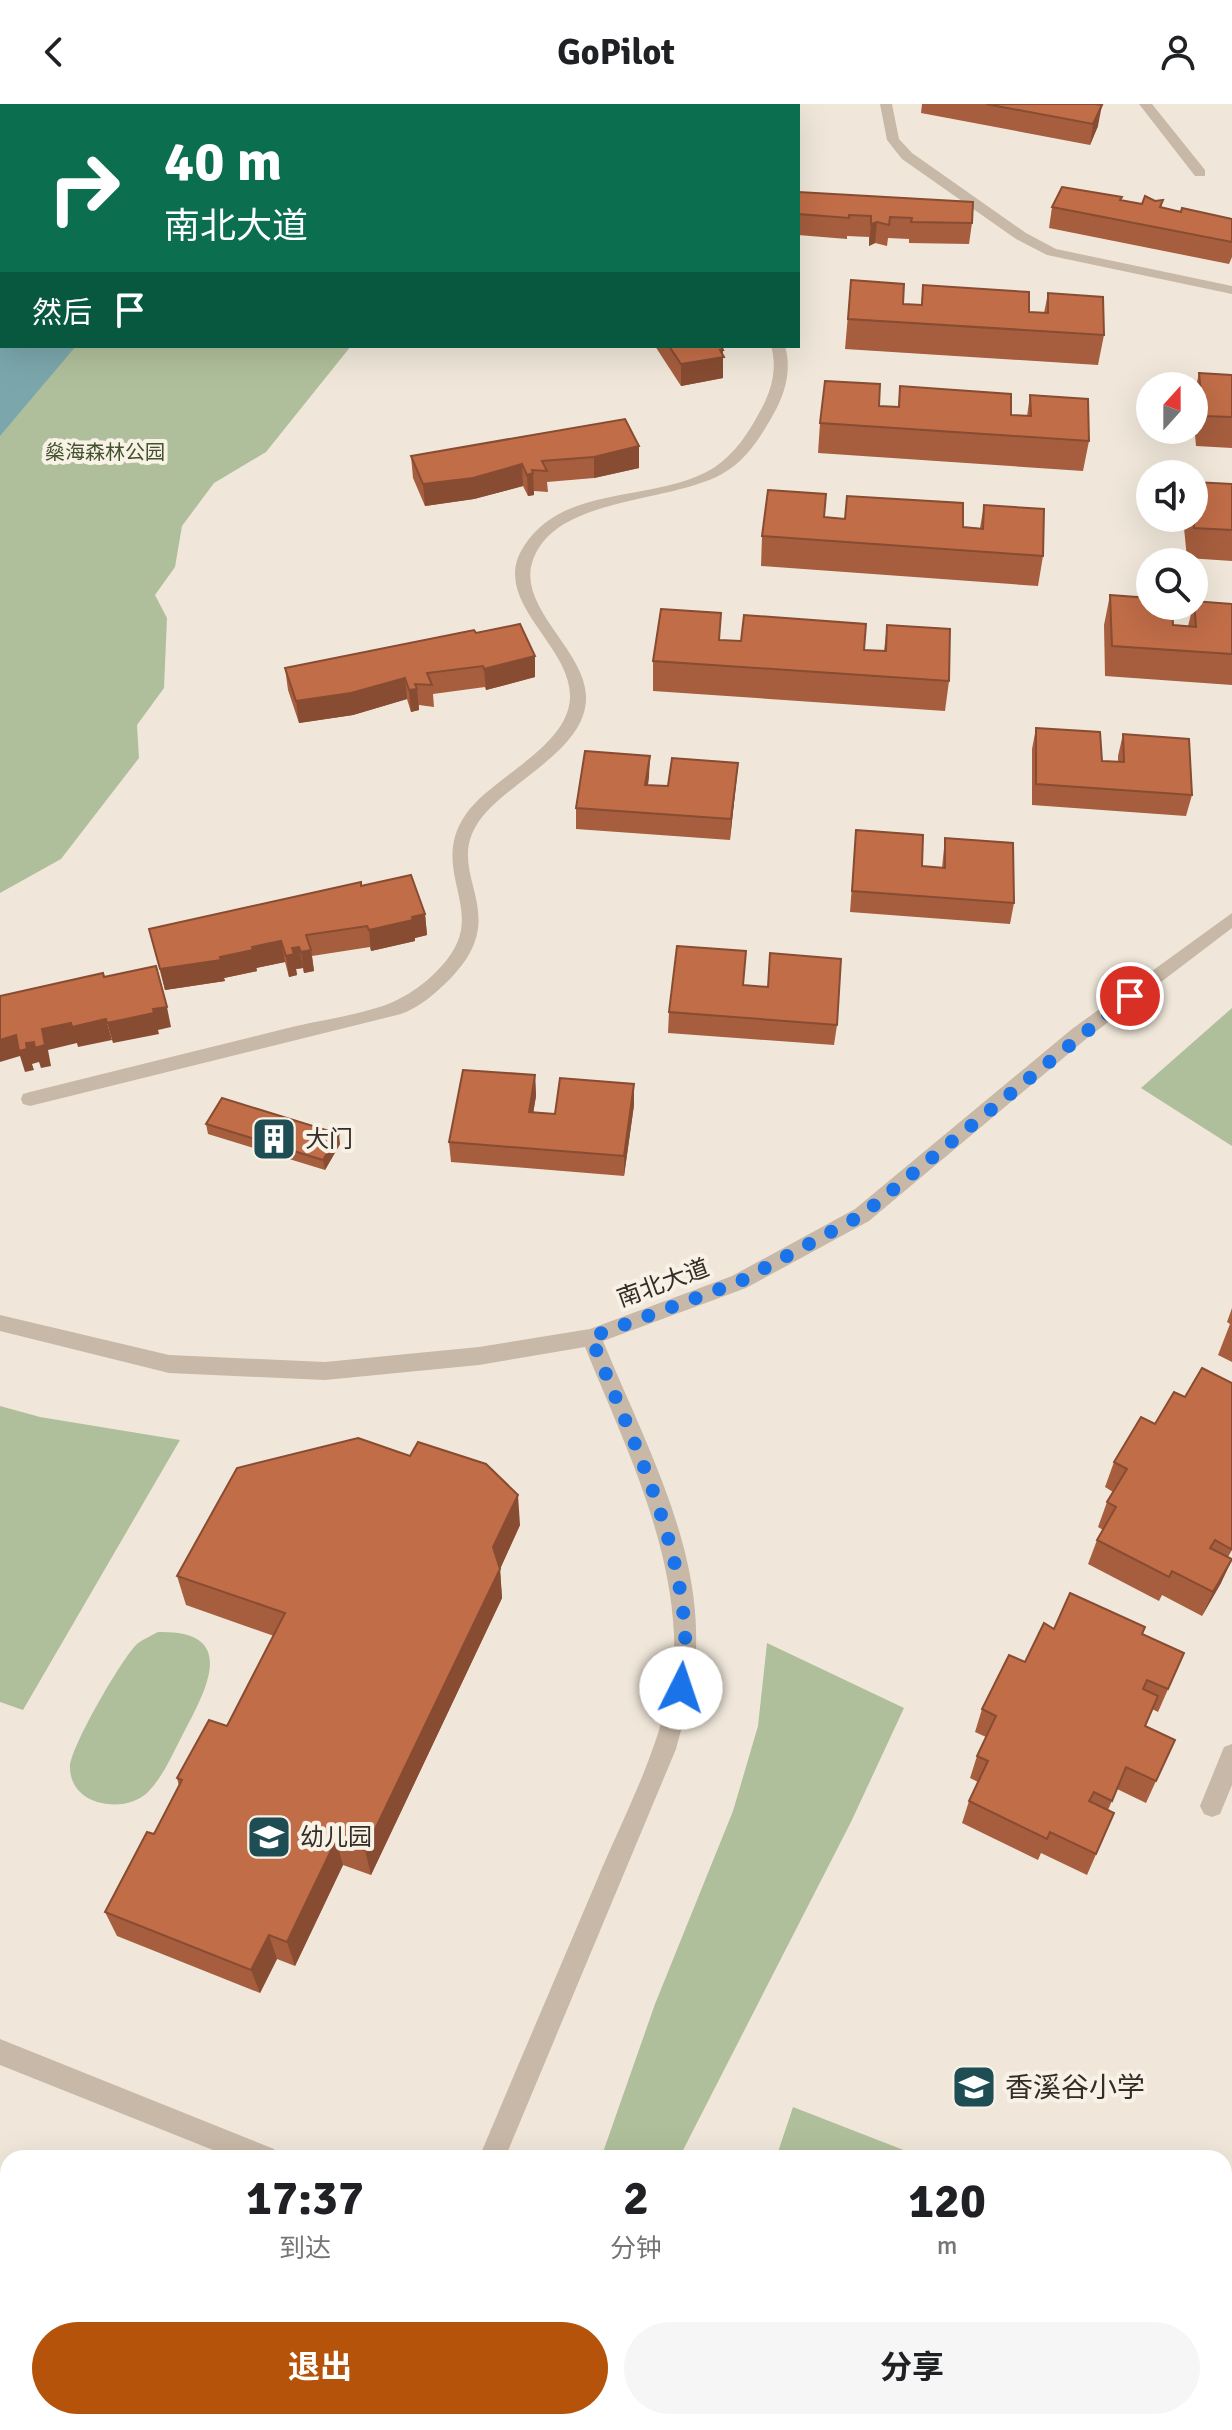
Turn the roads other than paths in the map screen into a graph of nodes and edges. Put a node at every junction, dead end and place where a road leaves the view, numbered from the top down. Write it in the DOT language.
graph roads {
  1 [pos="886,104"];
  2 [pos="1145,104"];
  3 [pos="1200,173"];
  4 [pos="1232,290"];
  5 [pos="779,348"];
  6 [pos="1232,919"];
  7 [pos="30,1099"];
  8 [pos="0,1323"];
  9 [pos="591,1337"];
  10 [pos="1232,1755"];
  11 [pos="1212,1806"];
  12 [pos="0,2052"];
  13 [pos="245,2150"];
  14 [pos="495,2150"];
  1 -- 4 [label="street"];
  2 -- 3 [label="street"];
  5 -- 7 [label="street"];
  6 -- 9 [label="street, 南北大道"];
  8 -- 9 [label="street, 南北大道"];
  9 -- 14 [label="street"];
  10 -- 11 [label="street"];
  12 -- 13 [label="street"];
}
